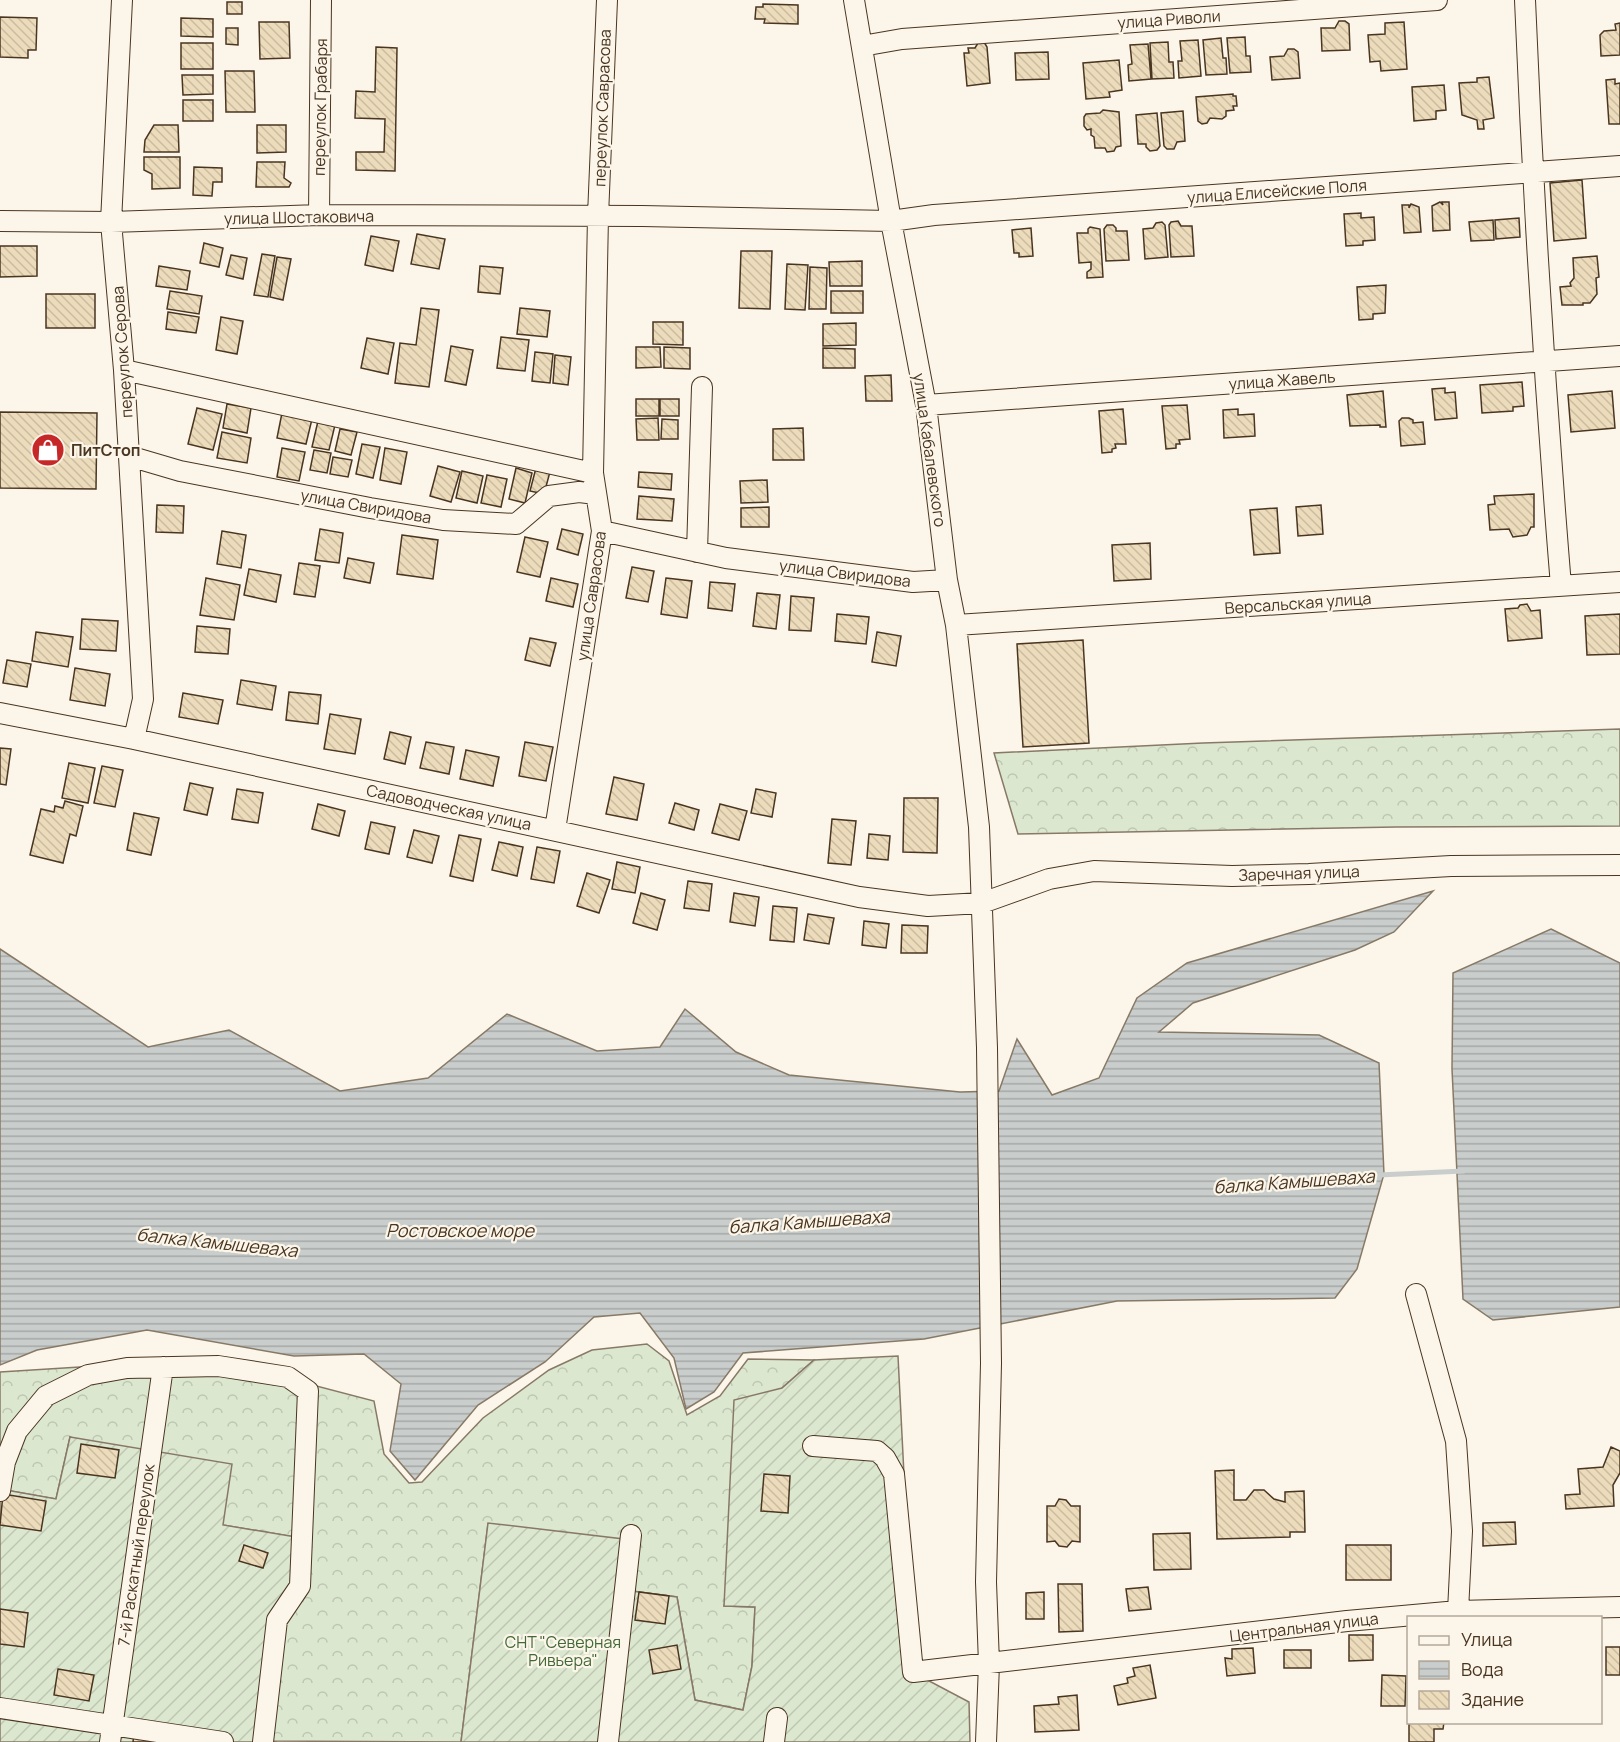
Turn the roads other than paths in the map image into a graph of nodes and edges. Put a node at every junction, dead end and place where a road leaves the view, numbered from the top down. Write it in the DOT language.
graph roads {
  1 [pos="122,0"];
  2 [pos="321,0"];
  3 [pos="607,0"];
  4 [pos="854,0"];
  5 [pos="1437,0"];
  6 [pos="1525,0"];
  7 [pos="862,46"];
  8 [pos="1620,166"];
  9 [pos="1532,173"];
  10 [pos="319,215"];
  11 [pos="598,216"];
  12 [pos="0,221"];
  13 [pos="891,221"];
  14 [pos="111,222"];
  15 [pos="1620,356"];
  16 [pos="1543,362"];
  17 [pos="124,370"];
  18 [pos="702,387"];
  19 [pos="935,404"];
  20 [pos="129,456"];
  21 [pos="593,473"];
  22 [pos="596,494"];
  23 [pos="602,531"];
  24 [pos="697,552"];
  25 [pos="947,580"];
  26 [pos="1620,582"];
  27 [pos="1561,586"];
  28 [pos="966,624"];
  29 [pos="0,713"];
  30 [pos="134,738"];
  31 [pos="555,830"];
  32 [pos="1620,865"];
  33 [pos="898,903"];
  34 [pos="982,903"];
  35 [pos="1416,1294"];
  36 [pos="163,1367"];
  37 [pos="813,1446"];
  38 [pos="0,1491"];
  39 [pos="631,1534"];
  40 [pos="1620,1607"];
  41 [pos="1458,1611"];
  42 [pos="989,1664"];
  43 [pos="0,1708"];
  44 [pos="777,1718"];
  45 [pos="111,1733"];
  46 [pos="223,1742"];
  47 [pos="263,1742"];
  48 [pos="608,1742"];
  49 [pos="774,1742"];
  50 [pos="986,1742"];
  1 -- 14 [label="street, переулок Серова"];
  2 -- 10 [label="street, переулок Грабаря"];
  3 -- 11 [label="street, переулок Саврасова"];
  4 -- 7 [label="street, улица Кабалевского"];
  5 -- 7 [label="street, улица Риволи"];
  6 -- 9 [label="street"];
  7 -- 13 [label="street, улица Кабалевского"];
  8 -- 9 [label="street, улица Елисейские Поля"];
  9 -- 13 [label="street, улица Елисейские Поля"];
  9 -- 16 [label="street"];
  10 -- 11 [label="street, улица Шостаковича"];
  10 -- 14 [label="street, улица Шостаковича"];
  11 -- 13 [label="street, улица Шостаковича"];
  11 -- 21 [label="street, улица Саврасова"];
  12 -- 14 [label="street, улица Шостаковича"];
  13 -- 19 [label="street, улица Кабалевского"];
  14 -- 17 [label="street, переулок Серова"];
  15 -- 16 [label="street, улица Жавель"];
  16 -- 19 [label="street, улица Жавель"];
  16 -- 27 [label="street"];
  17 -- 20 [label="street, переулок Серова"];
  17 -- 21 [label="street"];
  18 -- 24 [label="street"];
  19 -- 25 [label="street, улица Кабалевского"];
  20 -- 22 [label="street, улица Свиридова"];
  20 -- 30 [label="street, переулок Серова"];
  21 -- 22 [label="street, улица Саврасова"];
  22 -- 23 [label="street, улица Саврасова"];
  23 -- 24 [label="street, улица Свиридова"];
  23 -- 31 [label="street, улица Саврасова"];
  24 -- 25 [label="street, улица Свиридова"];
  25 -- 28 [label="street, улица Кабалевского"];
  26 -- 27 [label="street, Версальская улица"];
  27 -- 28 [label="street, Версальская улица"];
  28 -- 34 [label="street, улица Кабалевского"];
  29 -- 30 [label="street, Садоводческая улица"];
  30 -- 31 [label="street, Садоводческая улица"];
  31 -- 33 [label="street, Садоводческая улица"];
  32 -- 34 [label="street, Заречная улица"];
  33 -- 34 [label="street, Заречная улица"];
  34 -- 42 [label="street, улица Кабалевского"];
  35 -- 41 [label="street"];
  36 -- 38 [label="street"];
  36 -- 45 [label="street, 7-й Раскатный переулок"];
  36 -- 47 [label="street"];
  37 -- 42 [label="street, Центральная улица"];
  39 -- 48 [label="street"];
  40 -- 41 [label="street, Центральная улица"];
  41 -- 42 [label="street, Центральная улица"];
  42 -- 50 [label="street, улица Кабалевского"];
  43 -- 45 [label="street"];
  44 -- 49 [label="street"];
  45 -- 46 [label="street"];
}
